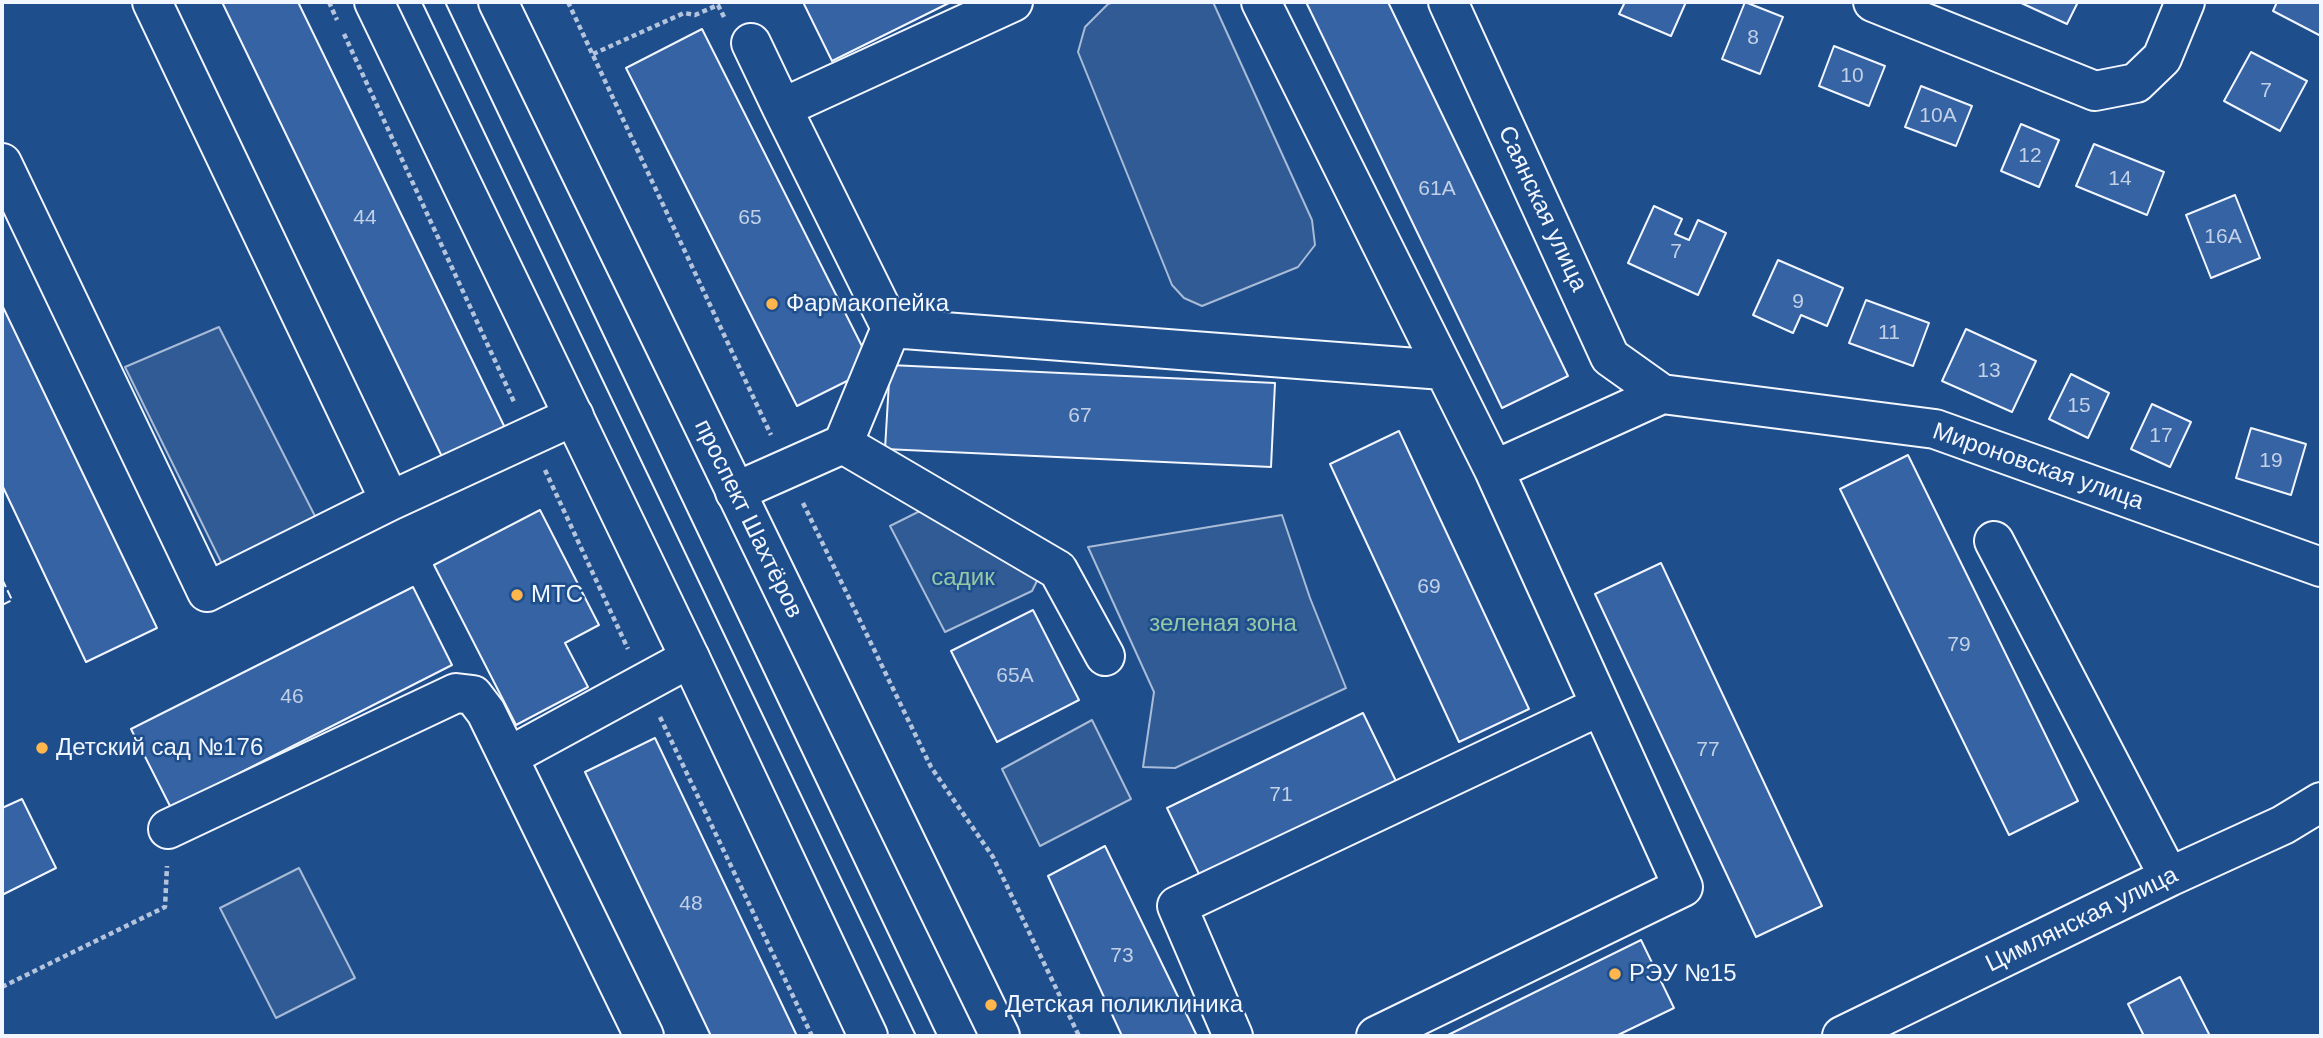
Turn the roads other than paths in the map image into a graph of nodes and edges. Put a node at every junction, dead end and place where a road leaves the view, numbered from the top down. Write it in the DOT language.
graph roads {
  1 [pos="152,2"];
  2 [pos="374,2"];
  3 [pos="498,2"];
  4 [pos="1013,2"];
  5 [pos="1261,2"];
  6 [pos="1448,2"];
  7 [pos="1873,2"];
  8 [pos="2185,2"];
  9 [pos="751,43"];
  10 [pos="782,108"];
  11 [pos="2,163"];
  12 [pos="891,328"];
  13 [pos="1443,370"];
  14 [pos="1662,394"];
  15 [pos="574,416"];
  16 [pos="843,444"];
  17 [pos="1493,470"];
  18 [pos="735,492"];
  19 [pos="390,501"];
  20 [pos="1994,541"];
  21 [pos="2321,567"];
  22 [pos="1105,656"];
  23 [pos="690,658"];
  24 [pos="1600,705"];
  25 [pos="508,757"];
  26 [pos="2321,802"];
  27 [pos="168,829"];
  28 [pos="2169,877"];
  29 [pos="644,1036"];
  30 [pos="868,1036"];
  31 [pos="1000,1036"];
  32 [pos="1233,1036"];
  33 [pos="1376,1036"];
  34 [pos="1842,1036"];
  1 -- 19 [label="main road"];
  2 -- 15 [label="main road"];
  3 -- 18 [label="main road, проспект Шахтёров"];
  4 -- 10 [label="main road"];
  5 -- 13 [label="main road"];
  6 -- 14 [label="main road, Саянская улица"];
  7 -- 8 [label="main road"];
  9 -- 10 [label="main road"];
  10 -- 12 [label="main road"];
  11 -- 19 [label="main road"];
  12 -- 13 [label="main road"];
  12 -- 16 [label="main road"];
  13 -- 17 [label="main road"];
  14 -- 17 [label="main road"];
  14 -- 21 [label="main road, Мироновская улица"];
  15 -- 19 [label="main road"];
  15 -- 23 [label="main road"];
  16 -- 18 [label="main road"];
  16 -- 22 [label="main road"];
  17 -- 24 [label="main road"];
  18 -- 31 [label="main road, проспект Шахтёров"];
  20 -- 28 [label="main road"];
  23 -- 25 [label="main road"];
  23 -- 30 [label="main road"];
  24 -- 32 [label="main road"];
  24 -- 33 [label="main road"];
  25 -- 27 [label="main road"];
  25 -- 29 [label="main road"];
  26 -- 28 [label="main road, Цимлянская улица"];
  28 -- 34 [label="main road, Цимлянская улица"];
}
